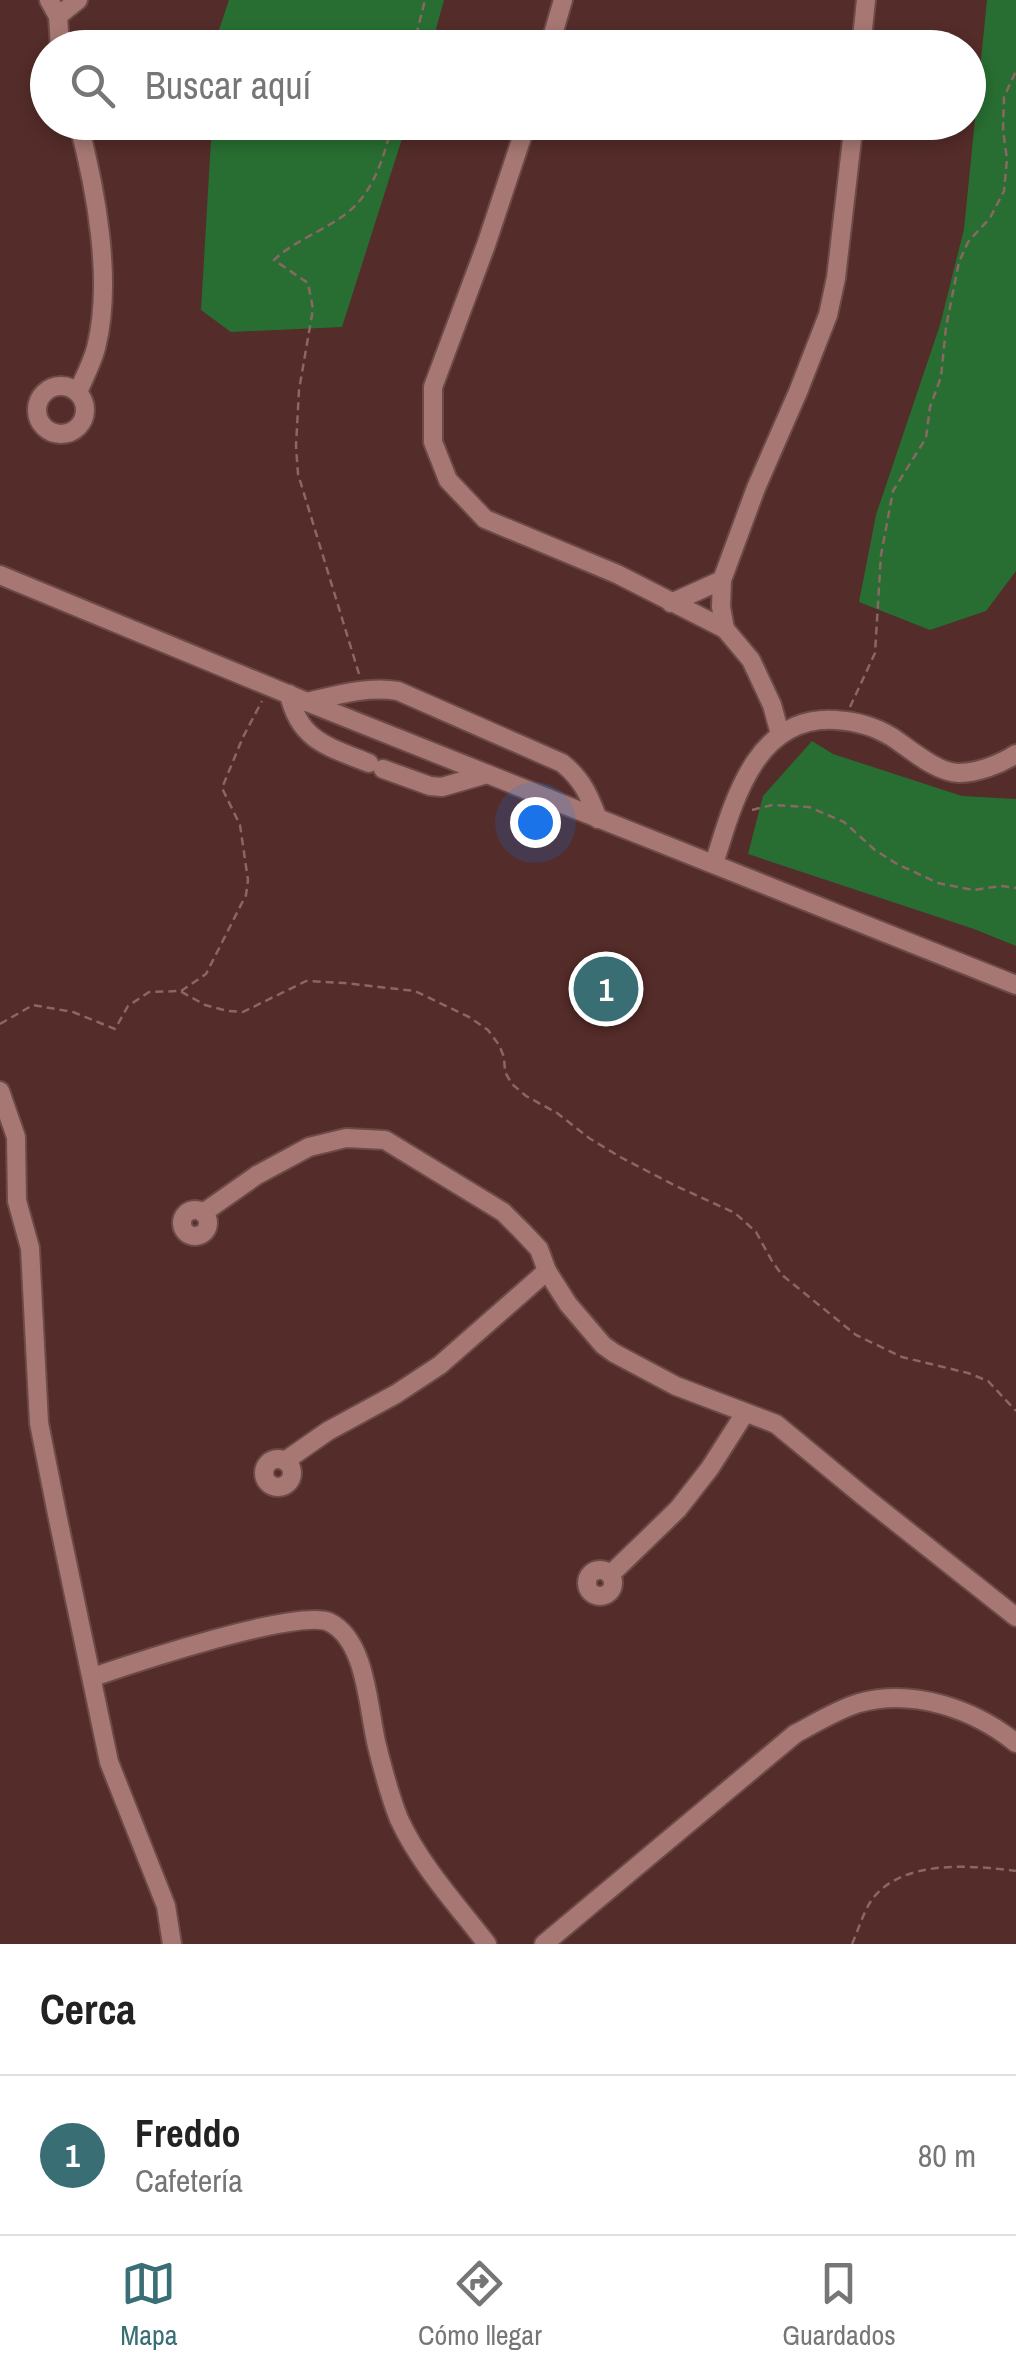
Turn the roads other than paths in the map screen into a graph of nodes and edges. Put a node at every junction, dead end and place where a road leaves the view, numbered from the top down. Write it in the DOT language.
graph roads {
  1 [pos="78,0"];
  2 [pos="563,0"];
  3 [pos="866,0"];
  4 [pos="54,8"];
  5 [pos="554,30"];
  6 [pos="863,30"];
  7 [pos="82,140"];
  8 [pos="521,140"];
  9 [pos="852,140"];
  10 [pos="78,392"];
  11 [pos="0,576"];
  12 [pos="722,580"];
  13 [pos="672,603"];
  14 [pos="725,629"];
  15 [pos="298,698"];
  16 [pos="780,734"];
  17 [pos="1016,754"];
  18 [pos="487,774"];
  19 [pos="598,819"];
  20 [pos="714,864"];
  21 [pos="1016,985"];
  22 [pos="0,1091"];
  23 [pos="203,1213"];
  24 [pos="547,1271"];
  25 [pos="745,1413"];
  26 [pos="284,1462"];
  27 [pos="610,1575"];
  28 [pos="1016,1617"];
  29 [pos="93,1677"];
  30 [pos="1016,1742"];
  31 [pos="172,1944"];
  32 [pos="487,1944"];
  33 [pos="544,1944"];
  1 -- 4 [label="street"];
  2 -- 5 [label="street"];
  3 -- 6 [label="street"];
  7 -- 10 [label="street"];
  8 -- 13 [label="street"];
  9 -- 12 [label="street"];
  11 -- 15 [label="street"];
  12 -- 13 [label="street"];
  12 -- 14 [label="street"];
  13 -- 14 [label="street"];
  14 -- 16 [label="street"];
  15 -- 18 [label="street"];
  15 -- 18 [label="street"];
  15 -- 19 [label="street"];
  16 -- 17 [label="street"];
  16 -- 20 [label="street"];
  18 -- 19 [label="street"];
  19 -- 20 [label="street"];
  20 -- 21 [label="street"];
  22 -- 29 [label="street"];
  23 -- 24 [label="street"];
  24 -- 25 [label="street"];
  24 -- 26 [label="street"];
  25 -- 27 [label="street"];
  25 -- 28 [label="street"];
  29 -- 31 [label="street"];
  29 -- 32 [label="street"];
  30 -- 33 [label="street"];
}
